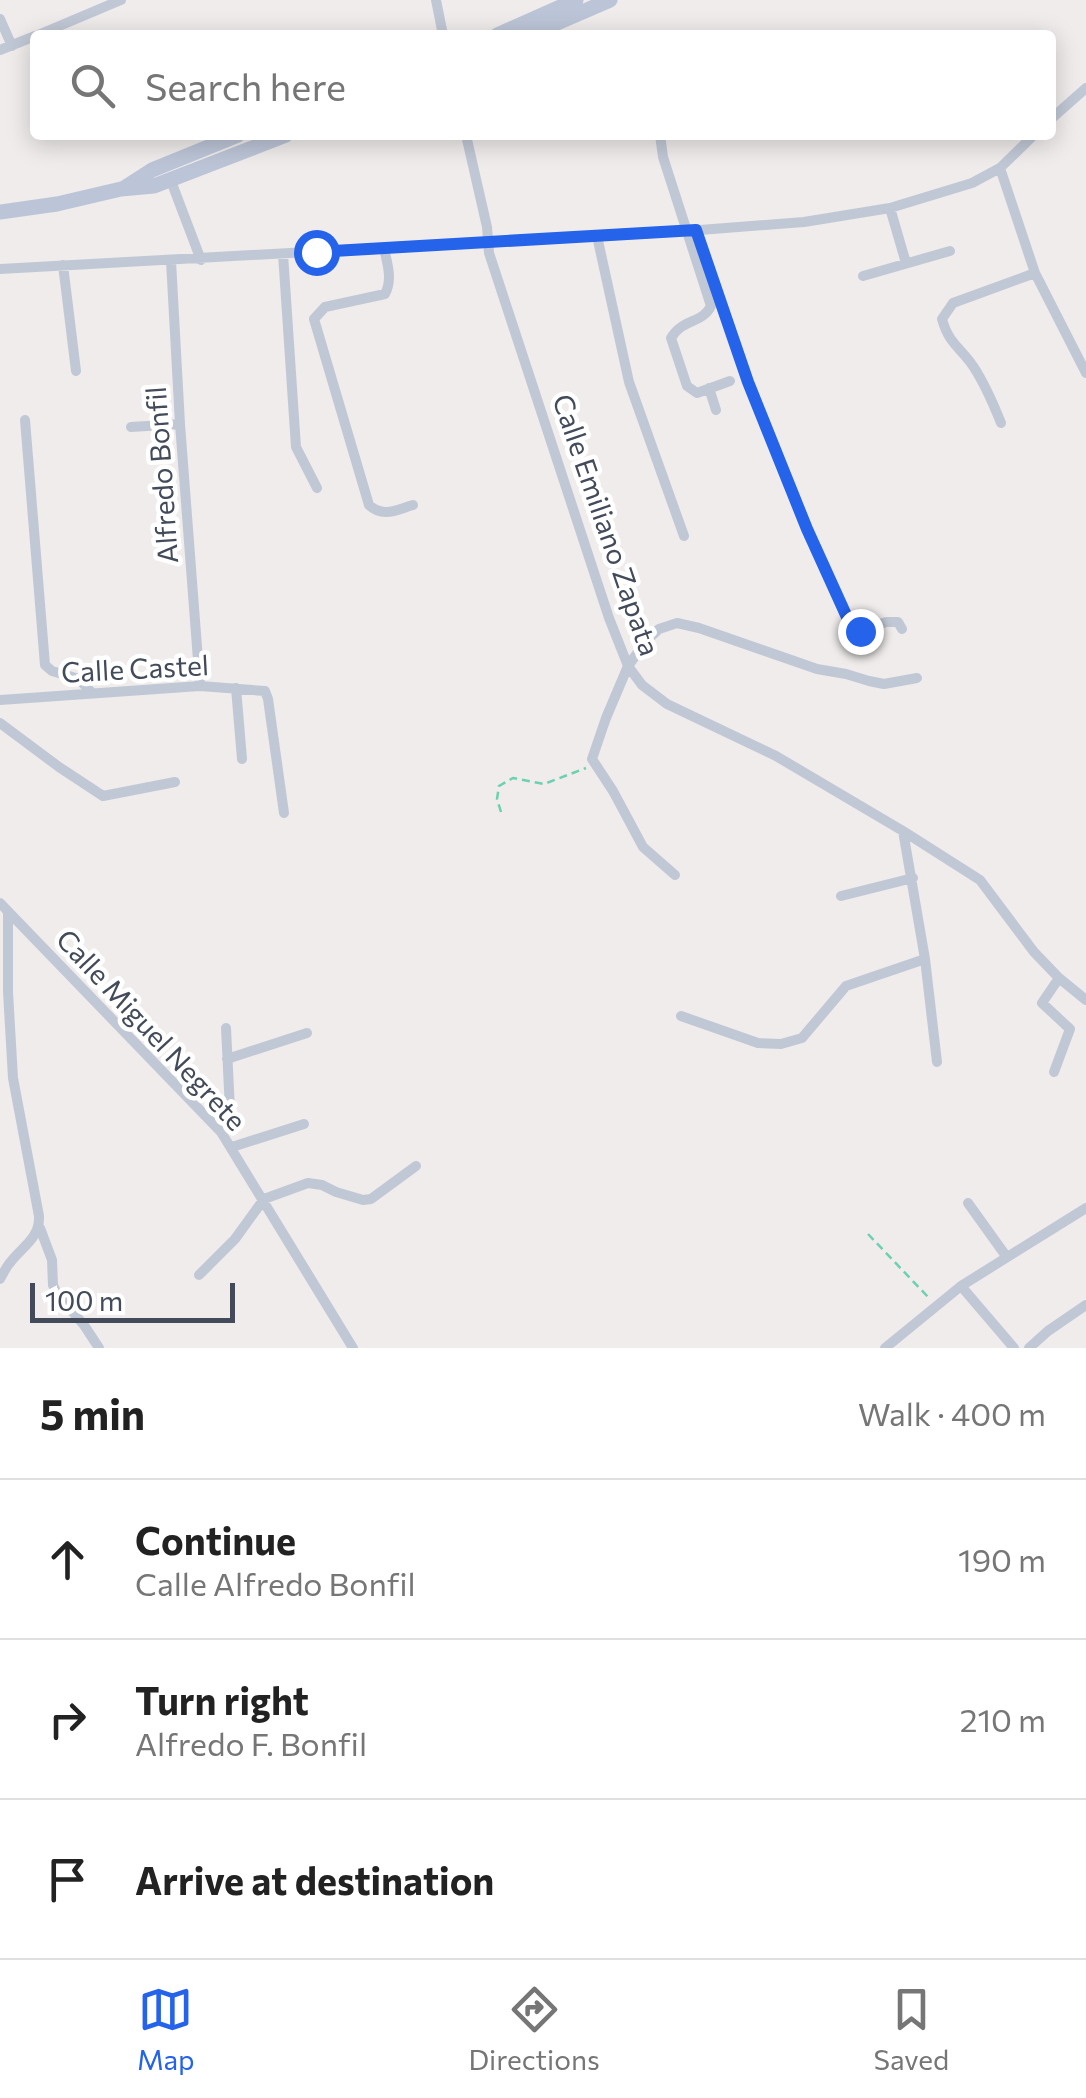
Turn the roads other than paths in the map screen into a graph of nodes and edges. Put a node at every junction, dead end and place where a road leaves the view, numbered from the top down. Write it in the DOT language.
graph roads {
  1 [pos="121,0"];
  2 [pos="436,0"];
  3 [pos="576,0"];
  4 [pos="610,0"];
  5 [pos="0,19"];
  6 [pos="50,30"];
  7 [pos="442,30"];
  8 [pos="508,30"];
  9 [pos="541,30"];
  10 [pos="30,38"];
  11 [pos="6,48"];
  12 [pos="1086,88"];
  13 [pos="1056,115"];
  14 [pos="226,140"];
  15 [pos="273,140"];
  16 [pos="467,140"];
  17 [pos="661,140"];
  18 [pos="1029,140"];
  19 [pos="1000,168"];
  20 [pos="170,181"];
  21 [pos="121,190"];
  22 [pos="890,208"];
  23 [pos="0,212"];
  24 [pos="691,231"];
  25 [pos="596,236"];
  26 [pos="489,240"];
  27 [pos="384,248"];
  28 [pos="950,251"];
  29 [pos="283,254"];
  30 [pos="201,260"];
  31 [pos="171,261"];
  32 [pos="906,263"];
  33 [pos="64,265"];
  34 [pos="0,269"];
  35 [pos="1035,272"];
  36 [pos="863,276"];
  37 [pos="76,371"];
  38 [pos="1086,373"];
  39 [pos="730,381"];
  40 [pos="709,388"];
  41 [pos="716,410"];
  42 [pos="25,420"];
  43 [pos="180,424"];
  44 [pos="1001,424"];
  45 [pos="132,428"];
  46 [pos="317,488"];
  47 [pos="413,505"];
  48 [pos="684,536"];
  49 [pos="902,628"];
  50 [pos="628,666"];
  51 [pos="917,678"];
  52 [pos="200,686"];
  53 [pos="236,688"];
  54 [pos="92,693"];
  55 [pos="0,700"];
  56 [pos="0,722"];
  57 [pos="242,759"];
  58 [pos="175,782"];
  59 [pos="284,813"];
  60 [pos="903,830"];
  61 [pos="675,875"];
  62 [pos="912,878"];
  63 [pos="841,896"];
  64 [pos="4,907"];
  65 [pos="925,958"];
  66 [pos="1059,978"];
  67 [pos="1086,1000"];
  68 [pos="681,1016"];
  69 [pos="226,1028"];
  70 [pos="307,1033"];
  71 [pos="227,1059"];
  72 [pos="936,1062"];
  73 [pos="1054,1072"];
  74 [pos="304,1124"];
  75 [pos="220,1132"];
  76 [pos="232,1147"];
  77 [pos="416,1166"];
  78 [pos="264,1199"];
  79 [pos="968,1203"];
  80 [pos="1086,1208"];
  81 [pos="40,1228"];
  82 [pos="1006,1256"];
  83 [pos="199,1275"];
  84 [pos="0,1279"];
  85 [pos="961,1286"];
  86 [pos="1086,1305"];
  87 [pos="350,1347"];
  88 [pos="99,1348"];
  89 [pos="885,1348"];
  90 [pos="1014,1348"];
  91 [pos="1029,1348"];
  1 -- 6 [label="street"];
  2 -- 7 [label="street"];
  3 -- 8 [label="main road"];
  4 -- 9 [label="main road"];
  5 -- 11 [label="street"];
  10 -- 11 [label="street"];
  12 -- 13 [label="street"];
  14 -- 21 [label="main road"];
  15 -- 20 [label="main road"];
  16 -- 26 [label="street, Calle Emiliano Zapata"];
  17 -- 24 [label="street"];
  18 -- 19 [label="street"];
  19 -- 22 [label="street"];
  19 -- 35 [label="street"];
  20 -- 21 [label="main road"];
  20 -- 30 [label="street"];
  21 -- 23 [label="main road"];
  22 -- 24 [label="street"];
  22 -- 32 [label="street"];
  24 -- 25 [label="street"];
  24 -- 40 [label="street"];
  24 -- 49 [label="street"];
  25 -- 26 [label="street"];
  25 -- 48 [label="street"];
  26 -- 27 [label="street"];
  26 -- 50 [label="street, Calle Emiliano Zapata"];
  27 -- 29 [label="street"];
  27 -- 47 [label="street"];
  28 -- 32 [label="street"];
  29 -- 30 [label="street"];
  29 -- 46 [label="street"];
  30 -- 31 [label="street"];
  31 -- 33 [label="street"];
  31 -- 43 [label="street, Alfredo Bonfil"];
  32 -- 36 [label="street"];
  33 -- 34 [label="street"];
  33 -- 37 [label="street"];
  35 -- 38 [label="street"];
  35 -- 44 [label="street"];
  39 -- 40 [label="street"];
  40 -- 41 [label="street"];
  42 -- 54 [label="street"];
  43 -- 45 [label="street"];
  43 -- 52 [label="street, Alfredo Bonfil"];
  50 -- 51 [label="street"];
  50 -- 60 [label="street, Calle Emiliano Zapata"];
  50 -- 61 [label="street"];
  52 -- 53 [label="street, Calle Castel"];
  52 -- 54 [label="street, Calle Castel"];
  53 -- 57 [label="street"];
  53 -- 59 [label="street, Calle Castel"];
  54 -- 55 [label="street, Calle Castel"];
  56 -- 58 [label="street"];
  60 -- 62 [label="street"];
  60 -- 66 [label="street, Calle Emiliano Zapata"];
  62 -- 63 [label="street"];
  62 -- 65 [label="street"];
  64 -- 75 [label="street, Calle Miguel Negrete"];
  64 -- 81 [label="street"];
  65 -- 68 [label="street"];
  65 -- 72 [label="street"];
  66 -- 67 [label="street, Calle Emiliano Zapata"];
  66 -- 73 [label="street"];
  69 -- 71 [label="street"];
  70 -- 71 [label="street"];
  71 -- 75 [label="street"];
  74 -- 76 [label="street"];
  75 -- 76 [label="street, Calle Miguel Negrete"];
  76 -- 78 [label="street, Calle Miguel Negrete"];
  77 -- 78 [label="street"];
  78 -- 83 [label="street"];
  78 -- 87 [label="street, Calle Miguel Negrete"];
  79 -- 82 [label="street"];
  80 -- 82 [label="street"];
  81 -- 84 [label="street"];
  81 -- 88 [label="street"];
  82 -- 85 [label="street"];
  85 -- 89 [label="street"];
  85 -- 90 [label="street"];
  86 -- 91 [label="street"];
}
